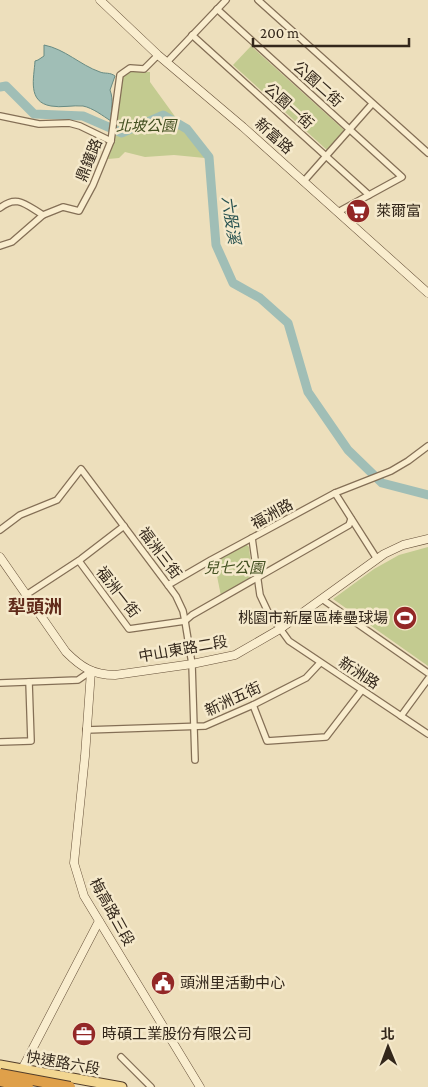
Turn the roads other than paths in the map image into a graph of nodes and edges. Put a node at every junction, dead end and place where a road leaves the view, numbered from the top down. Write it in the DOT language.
graph roads {
  1 [pos="100,0"];
  2 [pos="226,0"];
  3 [pos="258,0"];
  4 [pos="217,10"];
  5 [pos="192,35"];
  6 [pos="158,55"];
  7 [pos="166,62"];
  8 [pos="372,104"];
  9 [pos="0,116"];
  10 [pos="350,130"];
  11 [pos="111,141"];
  12 [pos="428,153"];
  13 [pos="326,156"];
  14 [pos="304,181"];
  15 [pos="369,195"];
  16 [pos="0,208"];
  17 [pos="338,212"];
  18 [pos="43,215"];
  19 [pos="0,246"];
  20 [pos="428,293"];
  21 [pos="426,450"];
  22 [pos="335,493"];
  23 [pos="351,519"];
  24 [pos="124,526"];
  25 [pos="0,530"];
  26 [pos="252,538"];
  27 [pos="427,539"];
  28 [pos="0,556"];
  29 [pos="376,559"];
  30 [pos="79,561"];
  31 [pos="257,578"];
  32 [pos="168,585"];
  33 [pos="26,595"];
  34 [pos="322,599"];
  35 [pos="185,621"];
  36 [pos="280,629"];
  37 [pos="320,663"];
  38 [pos="192,664"];
  39 [pos="92,671"];
  40 [pos="428,673"];
  41 [pos="428,679"];
  42 [pos="30,682"];
  43 [pos="0,683"];
  44 [pos="362,690"];
  45 [pos="253,705"];
  46 [pos="401,716"];
  47 [pos="193,727"];
  48 [pos="86,730"];
  49 [pos="428,734"];
  50 [pos="0,742"];
  51 [pos="195,760"];
  52 [pos="99,921"];
  53 [pos="121,1057"];
  54 [pos="0,1065"];
  55 [pos="22,1070"];
  56 [pos="0,1074"];
  57 [pos="0,1081"];
  58 [pos="13,1087"];
  59 [pos="28,1087"];
  60 [pos="70,1087"];
  61 [pos="122,1087"];
  62 [pos="151,1087"];
  63 [pos="200,1087"];
  1 -- 6 [label="street, 新富路"];
  2 -- 4 [label="street"];
  3 -- 8 [label="street"];
  4 -- 5 [label="street"];
  4 -- 10 [label="street, 公園二街"];
  5 -- 7 [label="street"];
  5 -- 13 [label="street, 公園一街"];
  6 -- 7 [label="street, 新富路"];
  6 -- 11 [label="street, 鼎鐘路"];
  7 -- 14 [label="street, 新富路"];
  8 -- 10 [label="street"];
  8 -- 12 [label="street"];
  9 -- 11 [label="street"];
  10 -- 13 [label="street"];
  10 -- 15 [label="street, 公園二街"];
  11 -- 18 [label="street, 鼎鐘路"];
  13 -- 14 [label="street"];
  13 -- 15 [label="street, 公園一街"];
  14 -- 17 [label="street, 新富路"];
  15 -- 17 [label="street"];
  16 -- 18 [label="street"];
  17 -- 20 [label="street, 新富路"];
  18 -- 19 [label="street"];
  21 -- 22 [label="street, 福洲路"];
  22 -- 23 [label="street"];
  22 -- 26 [label="street, 福洲路"];
  23 -- 29 [label="street"];
  23 -- 31 [label="street, 福洲一街"];
  24 -- 25 [label="street, 福洲三街"];
  24 -- 30 [label="street"];
  24 -- 32 [label="street, 福洲三街"];
  26 -- 31 [label="street, 福洲路"];
  26 -- 32 [label="street"];
  27 -- 29 [label="street, 中山東路二段"];
  28 -- 33 [label="street, 中山東路二段"];
  29 -- 34 [label="street, 中山東路二段"];
  30 -- 33 [label="street"];
  30 -- 35 [label="street, 福洲一街"];
  31 -- 35 [label="street, 福洲一街"];
  31 -- 36 [label="street, 福洲路"];
  32 -- 35 [label="street, 福洲三街"];
  33 -- 39 [label="street, 中山東路二段"];
  34 -- 36 [label="street, 中山東路二段"];
  34 -- 40 [label="street"];
  35 -- 38 [label="street, 福洲三街"];
  36 -- 37 [label="street, 新洲路"];
  36 -- 38 [label="street, 中山東路二段"];
  37 -- 44 [label="street, 新洲路"];
  37 -- 45 [label="street, 新洲五街"];
  38 -- 39 [label="street, 中山東路二段"];
  38 -- 47 [label="street, 福洲三街"];
  39 -- 42 [label="street"];
  39 -- 48 [label="street, 梅高路三段"];
  41 -- 46 [label="street"];
  42 -- 43 [label="street"];
  42 -- 50 [label="street"];
  44 -- 45 [label="street"];
  44 -- 46 [label="street, 新洲路"];
  45 -- 47 [label="street, 新洲五街"];
  46 -- 49 [label="street, 新洲路"];
  47 -- 48 [label="street, 新洲五街"];
  47 -- 51 [label="street, 福洲三街"];
  48 -- 52 [label="street, 梅高路三段"];
  52 -- 55 [label="street"];
  52 -- 63 [label="street, 梅高路三段"];
  53 -- 62 [label="street"];
  54 -- 55 [label="main road, 快速路六段"];
  55 -- 58 [label="street"];
  55 -- 61 [label="main road, 快速路六段"];
  56 -- 60 [label="highway, bridge"];
  57 -- 59 [label="highway, bridge"];
}
